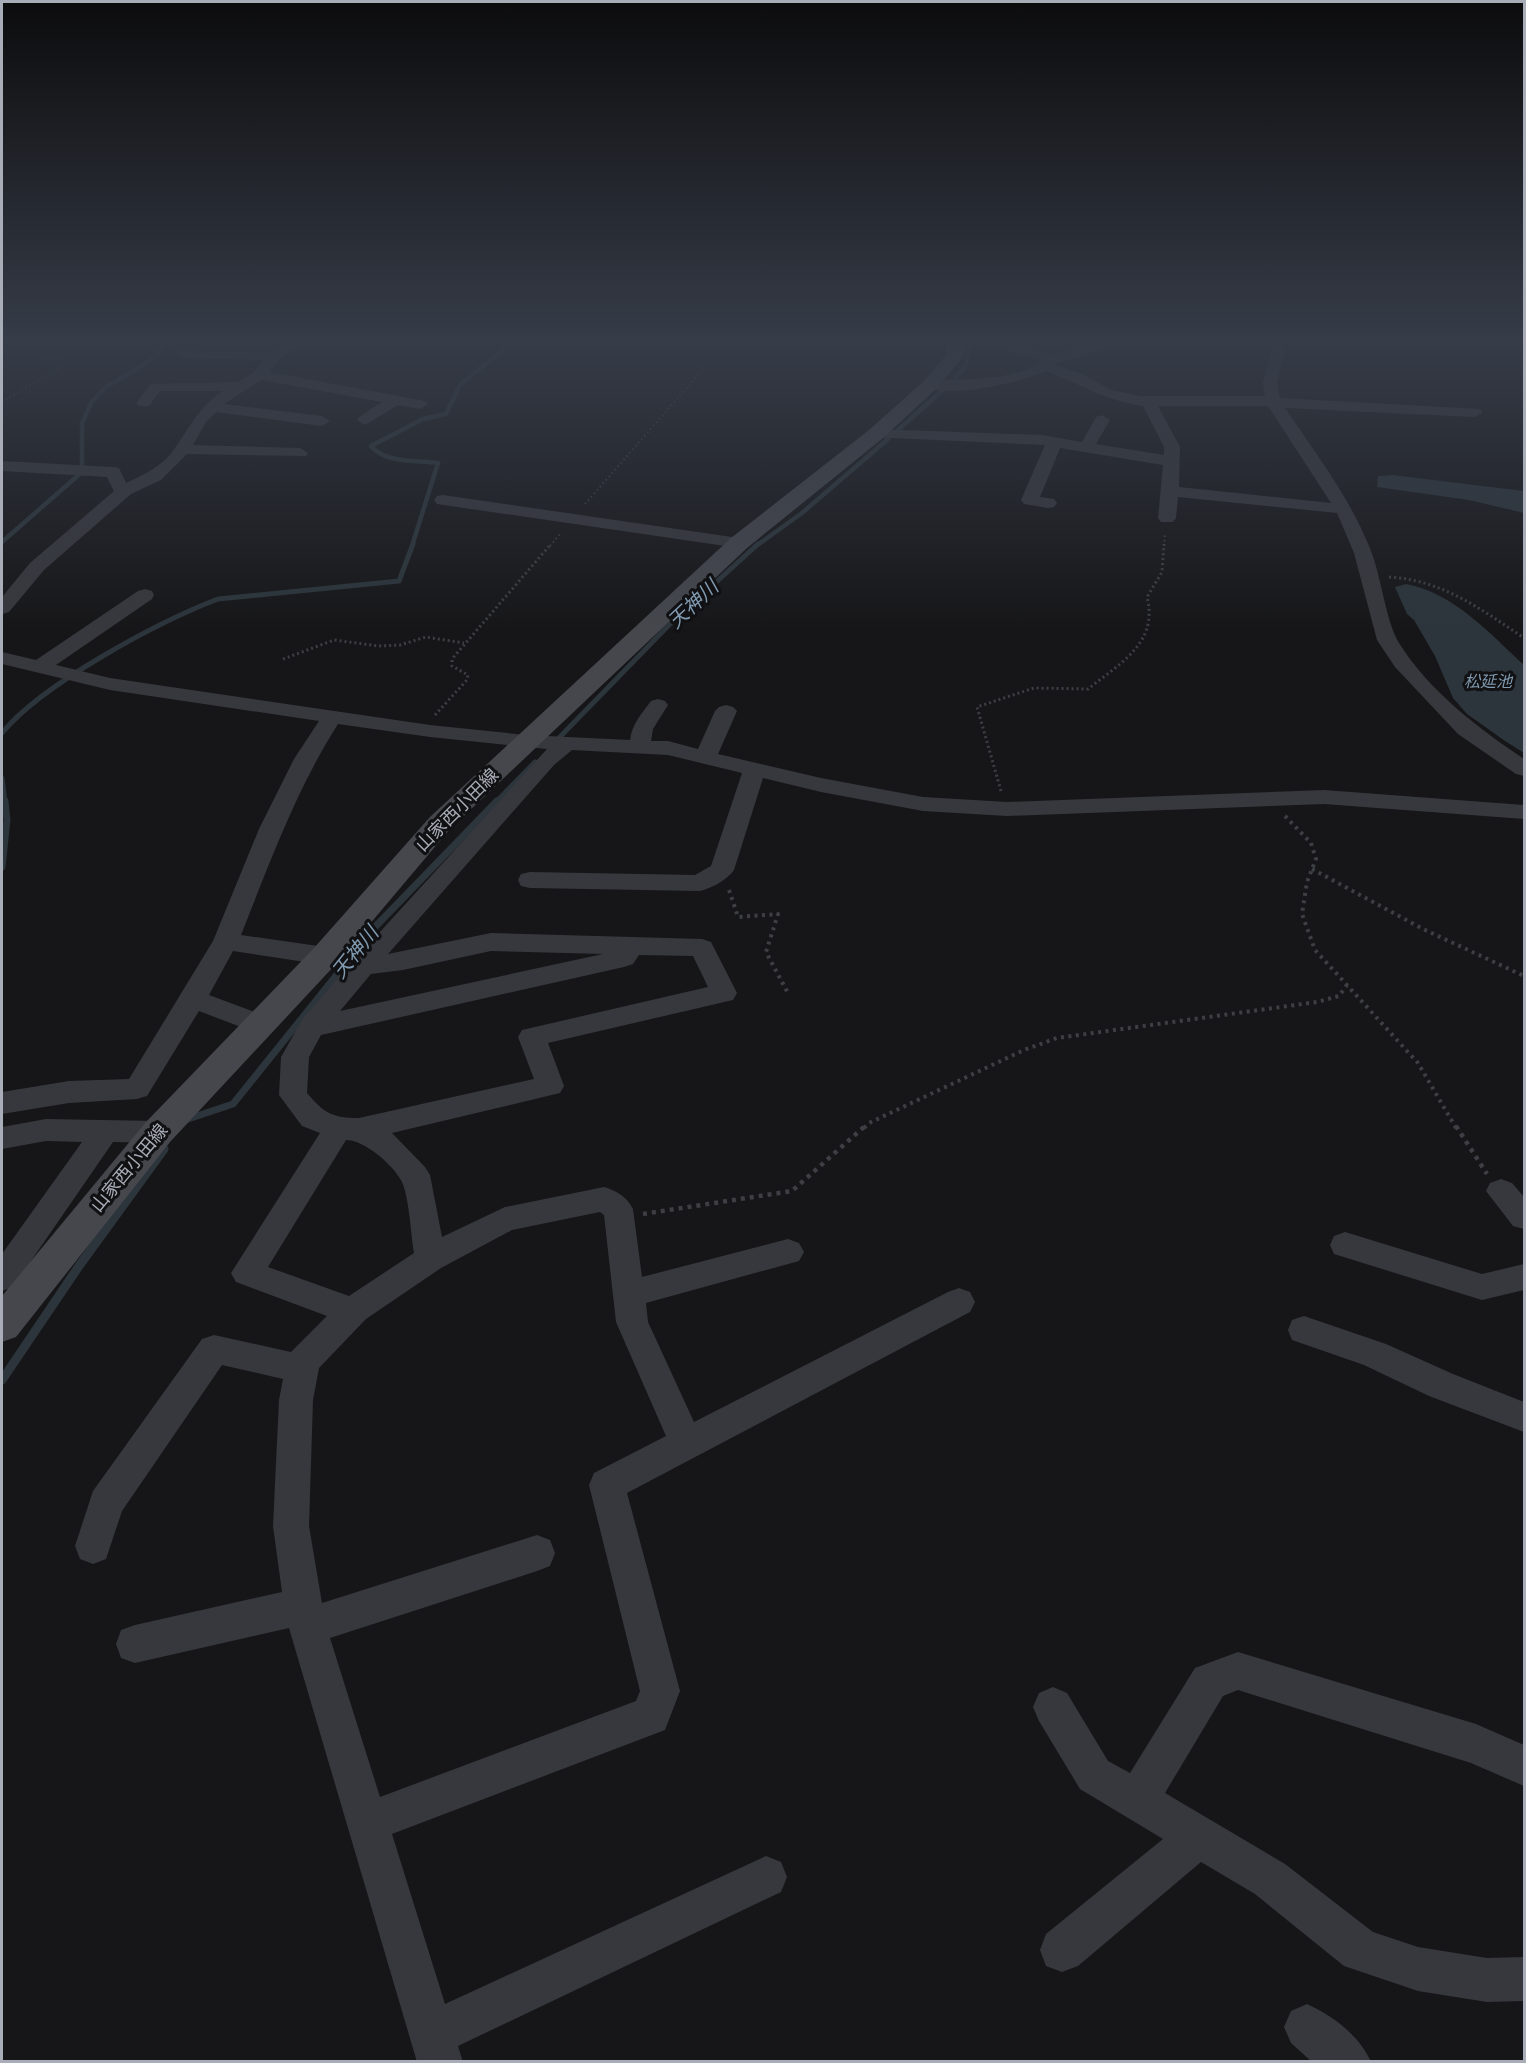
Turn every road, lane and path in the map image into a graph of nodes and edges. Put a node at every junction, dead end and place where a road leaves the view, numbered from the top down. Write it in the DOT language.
graph roads {
  1 [pos="188,438"];
  2 [pos="643,438"];
  3 [pos="871,438"];
  4 [pos="971,438"];
  5 [pos="1092,438"];
  6 [pos="1169,438"];
  7 [pos="1298,438"];
  8 [pos="1054,442"];
  9 [pos="1086,448"];
  10 [pos="182,449"];
  11 [pos="300,453"];
  12 [pos="1170,461"];
  13 [pos="2,466"];
  14 [pos="125,490"];
  15 [pos="1170,491"];
  16 [pos="443,500"];
  17 [pos="1048,503"];
  18 [pos="1344,508"];
  19 [pos="1167,518"];
  20 [pos="573,519"];
  21 [pos="739,543"];
  22 [pos="1370,578"];
  23 [pos="145,595"];
  24 [pos="2,608"];
  25 [pos="1524,638"];
  26 [pos="465,644"];
  27 [pos="2,658"];
  28 [pos="283,659"];
  29 [pos="40,667"];
  30 [pos="658,705"];
  31 [pos="726,711"];
  32 [pos="333,716"];
  33 [pos="430,731"];
  34 [pos="526,741"];
  35 [pos="567,743"];
  36 [pos="640,746"];
  37 [pos="706,756"];
  38 [pos="754,768"];
  39 [pos="1524,769"];
  40 [pos="1269,800"];
  41 [pos="1007,809"];
  42 [pos="1524,812"];
  43 [pos="1312,869"];
  44 [pos="722,870"];
  45 [pos="530,880"];
  46 [pos="226,941"];
  47 [pos="631,946"];
  48 [pos="325,956"];
  49 [pos="363,966"];
  50 [pos="1524,976"];
  51 [pos="1347,985"];
  52 [pos="789,995"];
  53 [pos="193,999"];
  54 [pos="259,1024"];
  55 [pos="312,1027"];
  56 [pos="2,1103"];
  57 [pos="349,1129"];
  58 [pos="105,1131"];
  59 [pos="158,1132"];
  60 [pos="2,1138"];
  61 [pos="1501,1191"];
  62 [pos="619,1217"];
  63 [pos="1524,1217"];
  64 [pos="1345,1245"];
  65 [pos="788,1252"];
  66 [pos="430,1259"];
  67 [pos="1524,1277"];
  68 [pos="2,1278"];
  69 [pos="629,1294"];
  70 [pos="959,1302"];
  71 [pos="351,1314"];
  72 [pos="2,1325"];
  73 [pos="1304,1330"];
  74 [pos="302,1369"];
  75 [pos="1524,1417"];
  76 [pos="687,1442"];
  77 [pos="93,1546"];
  78 [pos="537,1553"];
  79 [pos="306,1616"];
  80 [pos="135,1644"];
  81 [pos="1053,1707"];
  82 [pos="1524,1766"];
  83 [pos="1137,1801"];
  84 [pos="368,1821"];
  85 [pos="1197,1837"];
  86 [pos="766,1877"];
  87 [pos="1062,1950"];
  88 [pos="1524,1979"];
  89 [pos="1306,2027"];
  90 [pos="436,2048"];
  91 [pos="1348,2061"];
  1 -- 10 [label="street"];
  2 -- 20 [label="path"];
  3 -- 21 [label="main road, 山家西小田線"];
  4 -- 8 [label="street"];
  5 -- 9 [label="street"];
  6 -- 12 [label="street"];
  7 -- 18 [label="street"];
  8 -- 9 [label="street"];
  8 -- 17 [label="street"];
  9 -- 12 [label="street"];
  10 -- 11 [label="street"];
  10 -- 14 [label="street"];
  12 -- 15 [label="street"];
  13 -- 14 [label="street"];
  14 -- 24 [label="street"];
  15 -- 18 [label="street"];
  15 -- 19 [label="street"];
  16 -- 20 [label="street"];
  18 -- 22 [label="street"];
  19 -- 41 [label="path"];
  20 -- 21 [label="street"];
  20 -- 26 [label="path"];
  21 -- 34 [label="main road, 山家西小田線"];
  22 -- 25 [label="path"];
  22 -- 39 [label="street"];
  23 -- 29 [label="street"];
  26 -- 28 [label="path"];
  26 -- 33 [label="path"];
  27 -- 29 [label="street"];
  29 -- 32 [label="street"];
  30 -- 36 [label="street"];
  31 -- 37 [label="street"];
  32 -- 33 [label="street"];
  32 -- 46 [label="street"];
  33 -- 34 [label="street"];
  34 -- 35 [label="street"];
  34 -- 48 [label="main road, 山家西小田線"];
  35 -- 36 [label="street"];
  35 -- 49 [label="street"];
  36 -- 37 [label="street"];
  37 -- 38 [label="street"];
  38 -- 41 [label="street"];
  38 -- 44 [label="street"];
  40 -- 41 [label="street"];
  40 -- 42 [label="street"];
  40 -- 43 [label="path"];
  43 -- 50 [label="path"];
  43 -- 51 [label="path"];
  44 -- 45 [label="street"];
  44 -- 52 [label="path"];
  46 -- 48 [label="street"];
  46 -- 53 [label="street"];
  47 -- 49 [label="street"];
  47 -- 55 [label="street"];
  47 -- 57 [label="street"];
  48 -- 49 [label="street"];
  48 -- 54 [label="main road, 山家西小田線"];
  49 -- 55 [label="street"];
  51 -- 61 [label="path"];
  51 -- 62 [label="path"];
  53 -- 54 [label="street"];
  53 -- 56 [label="street"];
  54 -- 59 [label="main road, 山家西小田線"];
  55 -- 57 [label="street"];
  57 -- 66 [label="street"];
  57 -- 71 [label="street"];
  58 -- 59 [label="street"];
  58 -- 60 [label="street"];
  58 -- 68 [label="street"];
  59 -- 72 [label="main road, 山家西小田線"];
  61 -- 63 [label="street"];
  62 -- 66 [label="street"];
  62 -- 69 [label="street"];
  64 -- 67 [label="street"];
  65 -- 69 [label="street"];
  66 -- 71 [label="street"];
  69 -- 76 [label="street"];
  70 -- 76 [label="street"];
  71 -- 74 [label="street"];
  73 -- 75 [label="street"];
  74 -- 77 [label="street"];
  74 -- 79 [label="street"];
  76 -- 84 [label="street"];
  78 -- 79 [label="street"];
  79 -- 80 [label="street"];
  79 -- 84 [label="street"];
  81 -- 83 [label="street"];
  82 -- 83 [label="street"];
  83 -- 85 [label="street"];
  84 -- 90 [label="street"];
  85 -- 87 [label="street"];
  85 -- 88 [label="street"];
  86 -- 90 [label="street"];
  89 -- 91 [label="street"];
}
